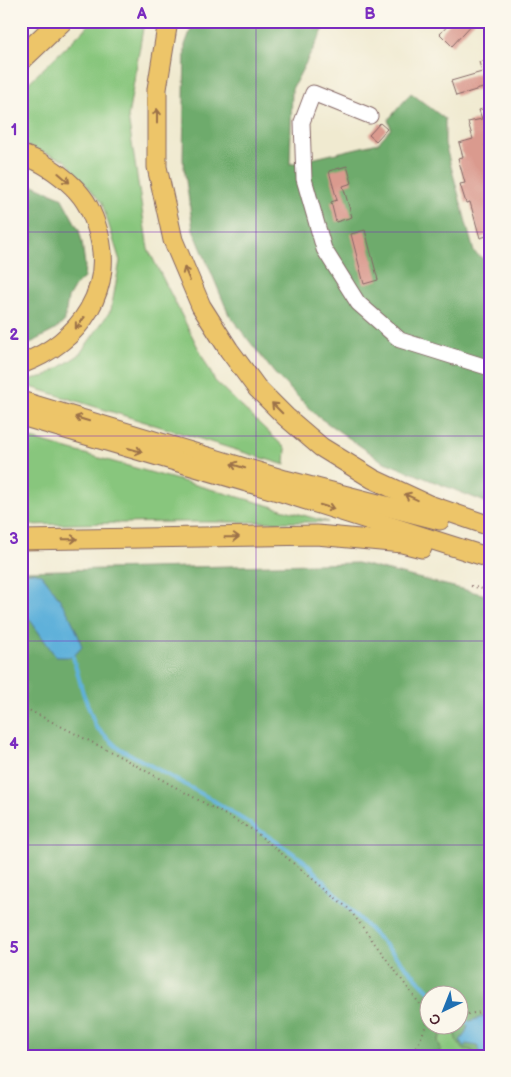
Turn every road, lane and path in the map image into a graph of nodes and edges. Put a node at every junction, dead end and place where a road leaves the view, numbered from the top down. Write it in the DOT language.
graph roads {
  1 [pos="61,21"];
  2 [pos="168,21"];
  3 [pos="21,59"];
  4 [pos="370,116"];
  5 [pos="21,155"];
  6 [pos="21,364"];
  7 [pos="490,368"];
  8 [pos="21,401"];
  9 [pos="21,416"];
  10 [pos="490,526"];
  11 [pos="490,533"];
  12 [pos="21,540"];
  13 [pos="490,558"];
  14 [pos="490,564"];
  15 [pos="470,586"];
  16 [pos="490,591"];
  17 [pos="21,706"];
  18 [pos="418,1002"];
  19 [pos="490,1011"];
  20 [pos="468,1013"];
  21 [pos="422,1034"];
  22 [pos="413,1056"];
  1 -- 3 [label="highway"];
  10 -- 2 [label="main road, one-way"];
  4 -- 7 [label="lane"];
  5 -- 6 [label="main road, one-way"];
  11 -- 8 [label="main road, one-way"];
  9 -- 13 [label="main road, one-way"];
  12 -- 14 [label="main road, one-way"];
  15 -- 16 [label="path"];
  17 -- 18 [label="path"];
  19 -- 20 [label="path"];
  21 -- 22 [label="path"];
}
